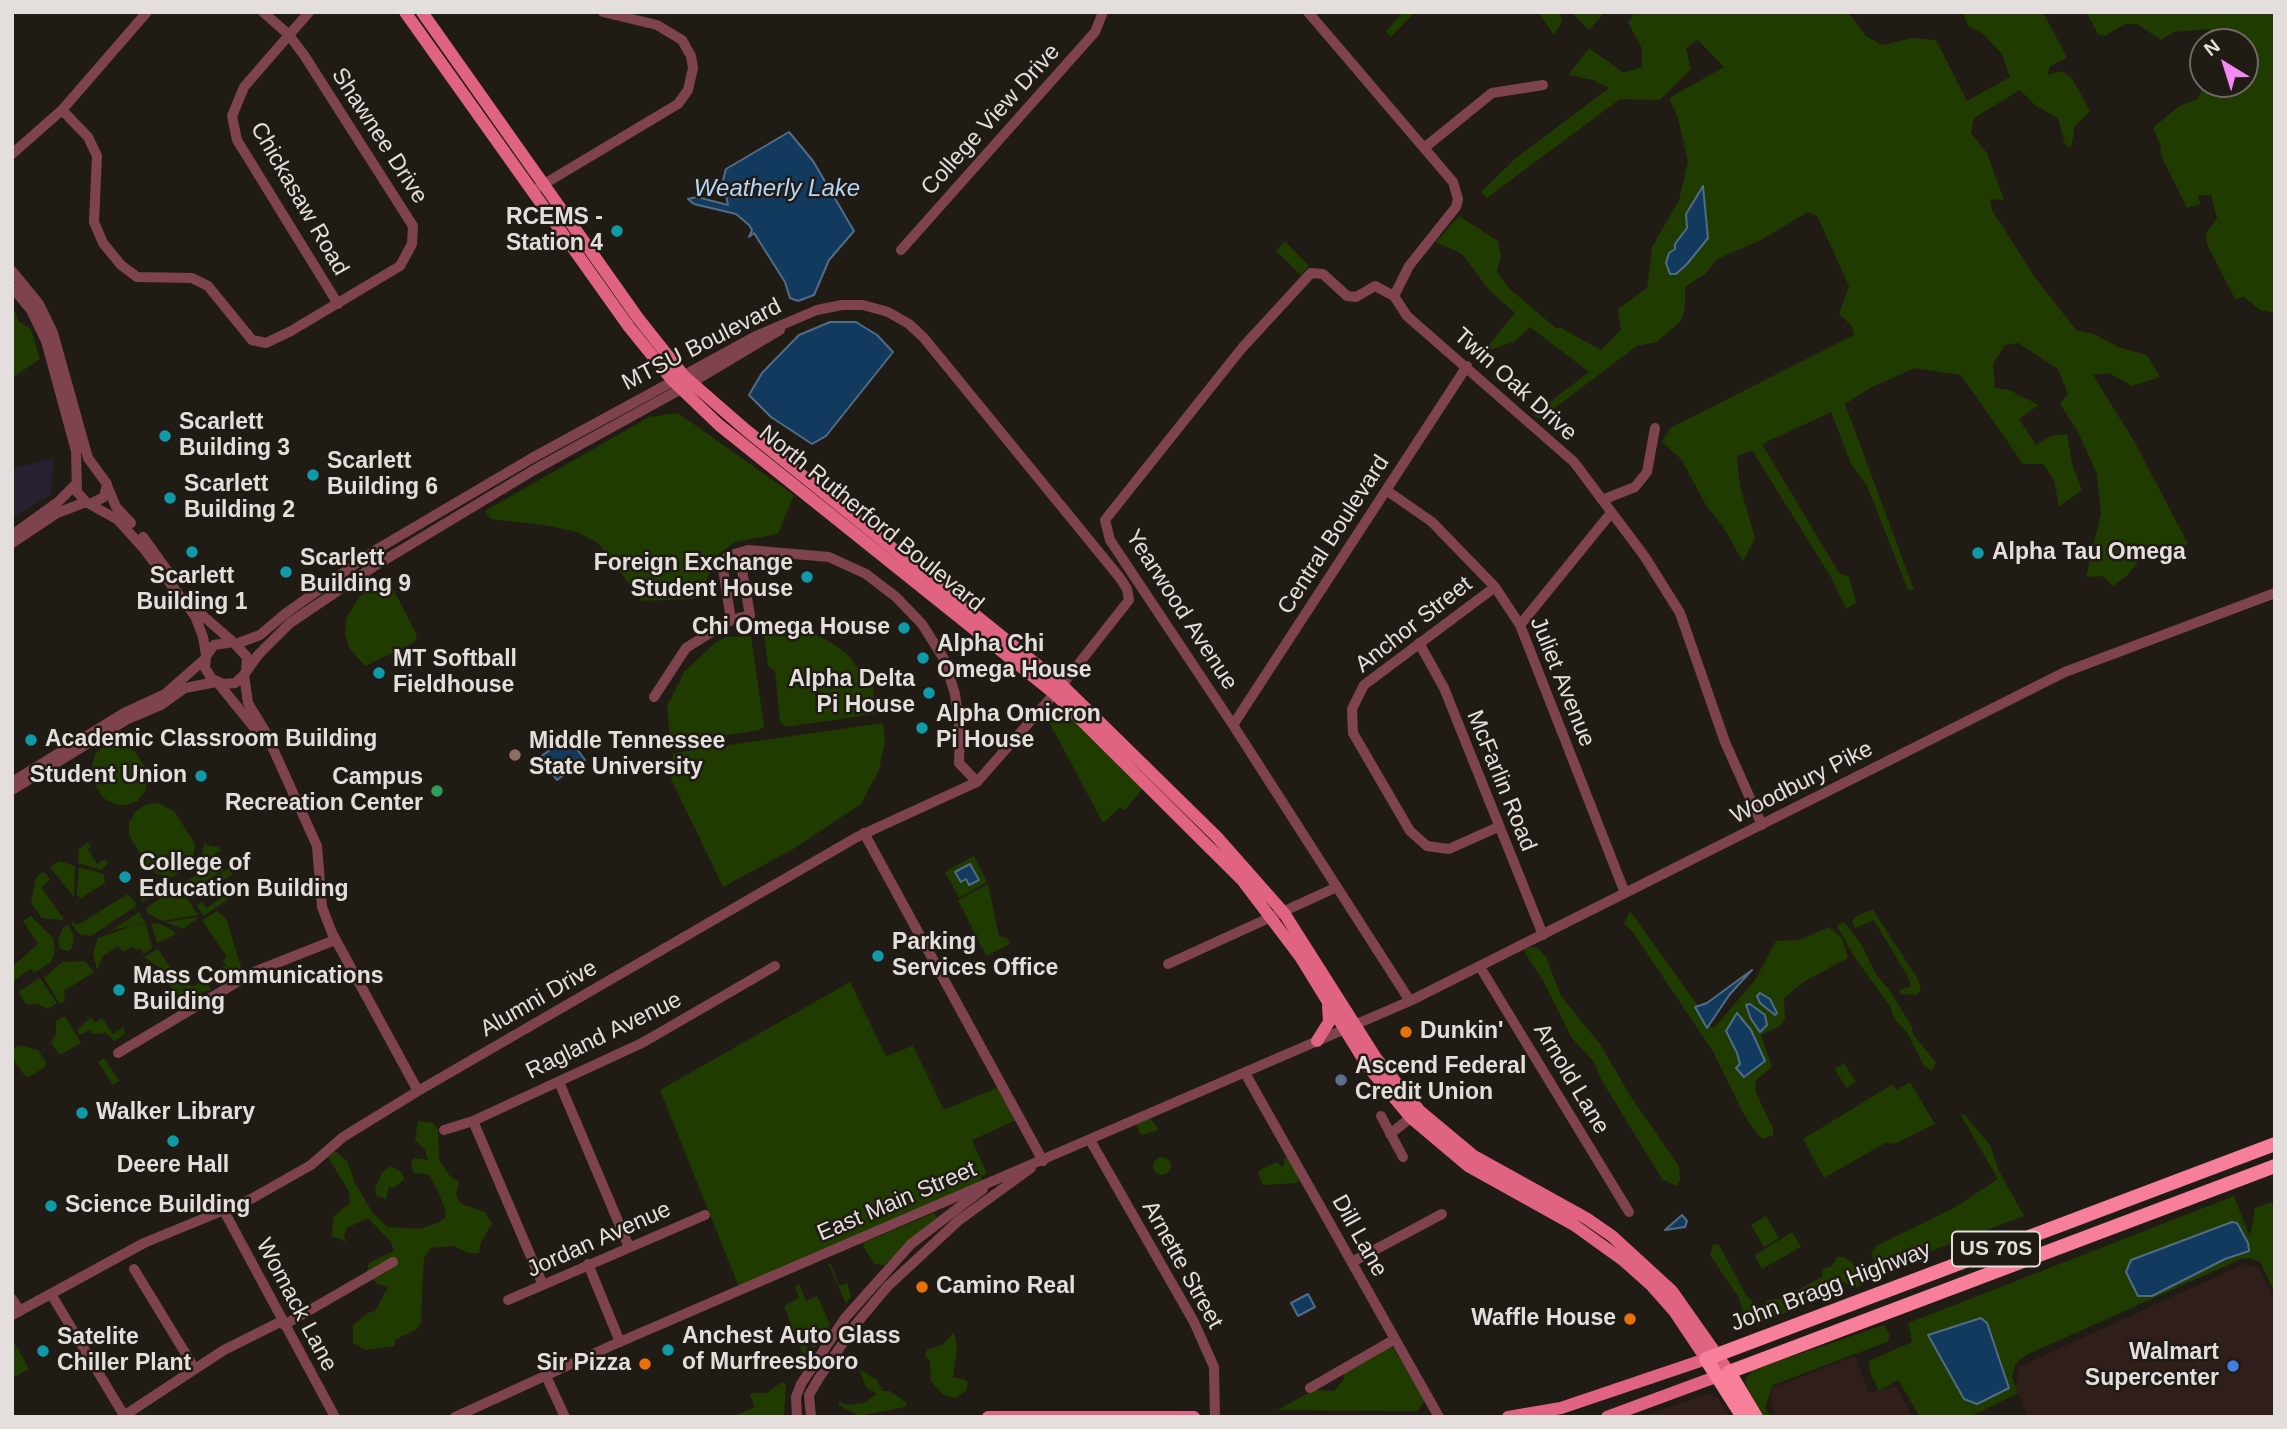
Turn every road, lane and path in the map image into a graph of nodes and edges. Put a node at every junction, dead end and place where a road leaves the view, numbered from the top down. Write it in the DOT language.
graph roads {
  1 [pos="147,12"];
  2 [pos="263,12"];
  3 [pos="309,12"];
  4 [pos="422,12"];
  5 [pos="603,12"];
  6 [pos="1103,12"];
  7 [pos="1308,12"];
  8 [pos="410,14"];
  9 [pos="288,34"];
  10 [pos="1544,85"];
  11 [pos="62,110"];
  12 [pos="1424,148"];
  13 [pos="12,153"];
  14 [pos="545,183"];
  15 [pos="533,191"];
  16 [pos="901,250"];
  17 [pos="12,271"];
  18 [pos="12,287"];
  19 [pos="1394,296"];
  20 [pos="338,304"];
  21 [pos="1467,366"];
  22 [pos="682,382"];
  23 [pos="1655,428"];
  24 [pos="102,476"];
  25 [pos="77,481"];
  26 [pos="107,488"];
  27 [pos="1386,490"];
  28 [pos="1602,500"];
  29 [pos="88,503"];
  30 [pos="1611,513"];
  31 [pos="12,535"];
  32 [pos="12,543"];
  33 [pos="743,552"];
  34 [pos="1495,587"];
  35 [pos="2275,593"];
  36 [pos="731,620"];
  37 [pos="1520,625"];
  38 [pos="235,643"];
  39 [pos="1419,643"];
  40 [pos="205,657"];
  41 [pos="245,673"];
  42 [pos="217,682"];
  43 [pos="1059,690"];
  44 [pos="654,697"];
  45 [pos="1233,725"];
  46 [pos="275,755"];
  47 [pos="12,782"];
  48 [pos="977,782"];
  49 [pos="12,790"];
  50 [pos="1762,825"];
  51 [pos="1498,827"];
  52 [pos="864,833"];
  53 [pos="1337,887"];
  54 [pos="1625,893"];
  55 [pos="1278,916"];
  56 [pos="1543,935"];
  57 [pos="335,940"];
  58 [pos="1168,964"];
  59 [pos="775,966"];
  60 [pos="1480,967"];
  61 [pos="1328,1002"];
  62 [pos="1410,1002"];
  63 [pos="1349,1026"];
  64 [pos="1317,1041"];
  65 [pos="118,1052"];
  66 [pos="1245,1073"];
  67 [pos="559,1082"];
  68 [pos="418,1091"];
  69 [pos="1415,1114"];
  70 [pos="1381,1116"];
  71 [pos="473,1121"];
  72 [pos="444,1130"];
  73 [pos="1390,1134"];
  74 [pos="1090,1140"];
  75 [pos="2275,1144"];
  76 [pos="1403,1157"];
  77 [pos="1043,1161"];
  78 [pos="1033,1166"];
  79 [pos="2275,1166"];
  80 [pos="988,1185"];
  81 [pos="927,1210"];
  82 [pos="963,1210"];
  83 [pos="224,1211"];
  84 [pos="1629,1212"];
  85 [pos="1442,1214"];
  86 [pos="705,1215"];
  87 [pos="2032,1235"];
  88 [pos="629,1247"];
  89 [pos="2041,1254"];
  90 [pos="393,1262"];
  91 [pos="1352,1262"];
  92 [pos="588,1264"];
  93 [pos="134,1269"];
  94 [pos="543,1285"];
  95 [pos="1878,1292"];
  96 [pos="51,1294"];
  97 [pos="12,1299"];
  98 [pos="508,1300"];
  99 [pos="16,1313"];
  100 [pos="1887,1313"];
  101 [pos="283,1323"];
  102 [pos="1395,1339"];
  103 [pos="620,1342"];
  104 [pos="1712,1357"];
  105 [pos="195,1369"];
  106 [pos="1723,1375"];
  107 [pos="547,1376"];
  108 [pos="1310,1388"];
  109 [pos="124,1416"];
  110 [pos="335,1417"];
  111 [pos="455,1417"];
  112 [pos="565,1417"];
  113 [pos="797,1417"];
  114 [pos="811,1417"];
  115 [pos="988,1417"];
  116 [pos="1194,1417"];
  117 [pos="1214,1417"];
  118 [pos="1439,1417"];
  119 [pos="1508,1417"];
  120 [pos="1607,1417"];
  121 [pos="1743,1417"];
  122 [pos="1756,1417"];
  1 -- 11 [label="street"];
  2 -- 9 [label="street, Shawnee Drive"];
  3 -- 9 [label="street, Chickasaw Road"];
  4 -- 14 [label="main road, North Rutherford Boulevard"];
  5 -- 14 [label="street"];
  6 -- 16 [label="street, College View Drive"];
  7 -- 12 [label="street"];
  8 -- 15 [label="main road, North Rutherford Boulevard"];
  9 -- 20 [label="street, Chickasaw Road"];
  9 -- 20 [label="street, Shawnee Drive"];
  10 -- 12 [label="street"];
  11 -- 13 [label="street"];
  11 -- 20 [label="street"];
  12 -- 19 [label="street"];
  14 -- 15 [label="street"];
  14 -- 22 [label="main road, North Rutherford Boulevard"];
  15 -- 22 [label="main road, North Rutherford Boulevard"];
  17 -- 24 [label="street"];
  18 -- 25 [label="street"];
  19 -- 21 [label="street, Twin Oak Drive"];
  19 -- 45 [label="street, Yearwood Avenue"];
  21 -- 27 [label="street, Central Boulevard"];
  21 -- 28 [label="street, Twin Oak Drive"];
  22 -- 38 [label="street, MTSU Boulevard"];
  22 -- 41 [label="street, MTSU Boulevard"];
  22 -- 43 [label="main road, North Rutherford Boulevard"];
  22 -- 43 [label="street, MTSU Boulevard"];
  23 -- 28 [label="street"];
  24 -- 25 [label="street"];
  24 -- 26 [label="street"];
  25 -- 29 [label="street"];
  25 -- 31 [label="street"];
  26 -- 29 [label="street"];
  26 -- 38 [label="street"];
  27 -- 34 [label="street, Juliet Avenue"];
  27 -- 45 [label="street, Central Boulevard"];
  28 -- 30 [label="street, Twin Oak Drive"];
  29 -- 32 [label="street"];
  29 -- 40 [label="street"];
  30 -- 37 [label="street"];
  30 -- 50 [label="street, Twin Oak Drive"];
  33 -- 36 [label="street"];
  33 -- 36 [label="street"];
  33 -- 48 [label="street"];
  34 -- 37 [label="street, Juliet Avenue"];
  34 -- 39 [label="street, Anchor Street"];
  35 -- 50 [label="street, Woodbury Pike"];
  36 -- 44 [label="street"];
  37 -- 54 [label="street, Juliet Avenue"];
  38 -- 40 [label="street"];
  38 -- 41 [label="street"];
  39 -- 51 [label="street, McFarlin Road"];
  39 -- 51 [label="street, Anchor Street"];
  40 -- 42 [label="street"];
  40 -- 47 [label="street"];
  41 -- 42 [label="street"];
  41 -- 46 [label="street"];
  42 -- 46 [label="street"];
  42 -- 49 [label="street"];
  43 -- 48 [label="street, Alumni Drive"];
  43 -- 55 [label="main road, North Rutherford Boulevard"];
  45 -- 53 [label="street, Yearwood Avenue"];
  46 -- 57 [label="street"];
  48 -- 52 [label="street, Alumni Drive"];
  50 -- 54 [label="street, Woodbury Pike"];
  51 -- 56 [label="street, McFarlin Road"];
  52 -- 68 [label="street, Alumni Drive"];
  52 -- 77 [label="street"];
  53 -- 55 [label="street"];
  53 -- 62 [label="street, Yearwood Avenue"];
  54 -- 56 [label="street, Woodbury Pike"];
  55 -- 58 [label="street"];
  55 -- 61 [label="main road, North Rutherford Boulevard"];
  55 -- 63 [label="main road, North Rutherford Boulevard"];
  56 -- 60 [label="street, Woodbury Pike"];
  57 -- 65 [label="street"];
  57 -- 68 [label="street"];
  59 -- 67 [label="street, Ragland Avenue"];
  60 -- 62 [label="street, Woodbury Pike"];
  60 -- 84 [label="street, Arnold Lane"];
  61 -- 63 [label="main road, North Rutherford Boulevard"];
  61 -- 64 [label="main road"];
  62 -- 63 [label="street, Woodbury Pike"];
  63 -- 64 [label="street, East Main Street"];
  63 -- 69 [label="main road"];
  64 -- 66 [label="street, East Main Street"];
  66 -- 74 [label="street, East Main Street"];
  66 -- 91 [label="street, Dill Lane"];
  67 -- 71 [label="street, Ragland Avenue"];
  67 -- 88 [label="street"];
  68 -- 83 [label="street, Alumni Drive"];
  69 -- 73 [label="street"];
  69 -- 104 [label="main road"];
  70 -- 73 [label="street"];
  71 -- 72 [label="street, Ragland Avenue"];
  71 -- 94 [label="street"];
  73 -- 76 [label="street"];
  74 -- 77 [label="street, East Main Street"];
  74 -- 117 [label="street, Arnette Street"];
  75 -- 87 [label="highway, John Bragg Highway / US 70S"];
  77 -- 78 [label="street, East Main Street"];
  78 -- 80 [label="street, East Main Street"];
  78 -- 82 [label="street"];
  79 -- 89 [label="highway, John Bragg Highway / US 70S"];
  80 -- 81 [label="street, East Main Street"];
  80 -- 82 [label="street"];
  81 -- 82 [label="street"];
  81 -- 103 [label="street, East Main Street"];
  82 -- 113 [label="street"];
  82 -- 114 [label="street"];
  83 -- 96 [label="street, Alumni Drive"];
  83 -- 101 [label="street, Womack Lane"];
  85 -- 91 [label="street"];
  86 -- 88 [label="street, Jordan Avenue"];
  87 -- 89 [label="highway"];
  87 -- 95 [label="highway, John Bragg Highway / US 70S"];
  88 -- 92 [label="street, Jordan Avenue"];
  89 -- 100 [label="highway, John Bragg Highway / US 70S"];
  90 -- 101 [label="street"];
  91 -- 102 [label="street, Dill Lane"];
  92 -- 94 [label="street, Jordan Avenue"];
  92 -- 103 [label="street"];
  93 -- 105 [label="street"];
  94 -- 98 [label="street, Jordan Avenue"];
  95 -- 100 [label="highway"];
  95 -- 104 [label="highway, John Bragg Highway / US 70S"];
  96 -- 99 [label="street, Alumni Drive"];
  96 -- 109 [label="street"];
  97 -- 99 [label="street"];
  100 -- 106 [label="highway, John Bragg Highway / US 70S"];
  101 -- 105 [label="street"];
  101 -- 110 [label="street, Womack Lane"];
  102 -- 108 [label="street"];
  102 -- 118 [label="street, Dill Lane"];
  103 -- 107 [label="street, East Main Street"];
  104 -- 106 [label="highway"];
  104 -- 119 [label="main road, US 70S"];
  105 -- 109 [label="street"];
  106 -- 120 [label="main road, US 70S"];
  106 -- 121 [label="highway"];
  106 -- 122 [label="highway"];
  107 -- 111 [label="street, East Main Street"];
  107 -- 112 [label="street"];
  115 -- 116 [label="main road"];
}
